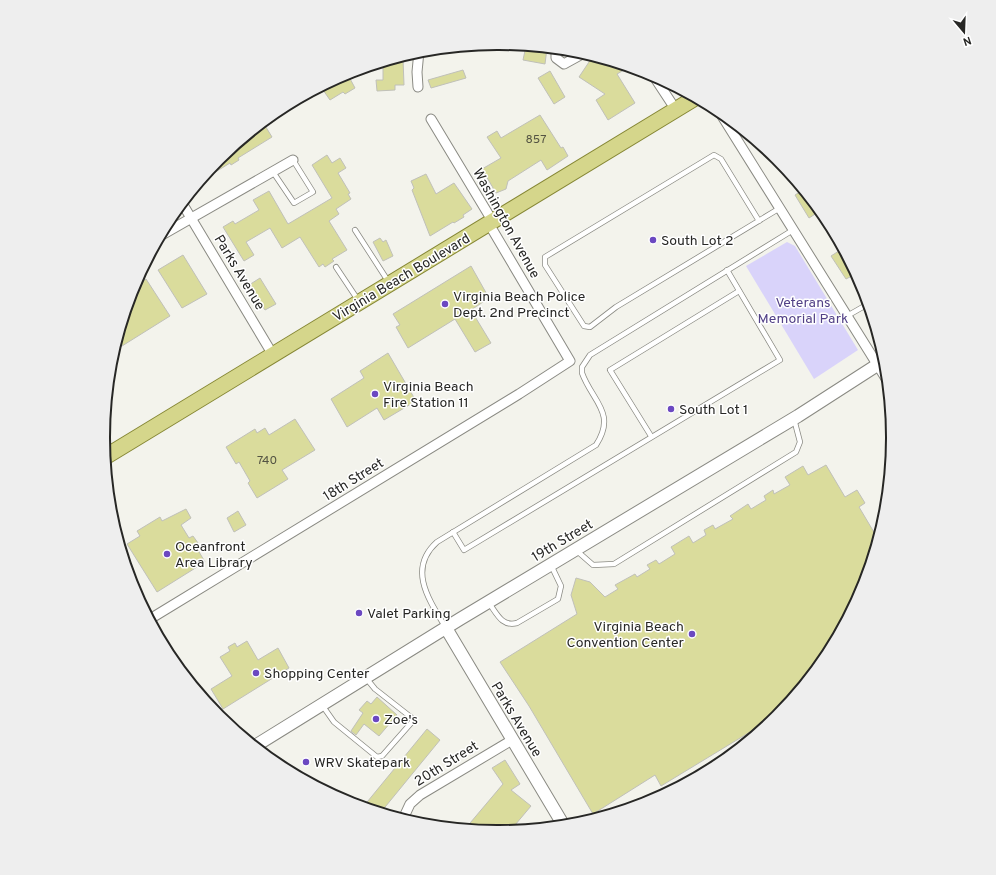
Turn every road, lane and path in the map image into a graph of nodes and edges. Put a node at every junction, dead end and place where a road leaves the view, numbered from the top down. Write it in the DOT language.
graph roads {
  1 [pos="556,54"];
  2 [pos="576,57"];
  3 [pos="418,58"];
  4 [pos="660,86"];
  5 [pos="418,87"];
  6 [pos="690,101"];
  7 [pos="676,110"];
  8 [pos="431,119"];
  9 [pos="730,127"];
  10 [pos="293,160"];
  11 [pos="273,172"];
  12 [pos="780,208"];
  13 [pos="186,209"];
  14 [pos="191,218"];
  15 [pos="759,221"];
  16 [pos="492,222"];
  17 [pos="171,229"];
  18 [pos="355,230"];
  19 [pos="793,230"];
  20 [pos="336,267"];
  21 [pos="727,270"];
  22 [pos="390,285"];
  23 [pos="739,291"];
  24 [pos="360,303"];
  25 [pos="863,307"];
  26 [pos="847,316"];
  27 [pos="273,355"];
  28 [pos="877,356"];
  29 [pos="570,361"];
  30 [pos="878,364"];
  31 [pos="794,418"];
  32 [pos="652,436"];
  33 [pos="111,454"];
  34 [pos="453,532"];
  35 [pos="576,550"];
  36 [pos="551,565"];
  37 [pos="489,603"];
  38 [pos="154,617"];
  39 [pos="446,628"];
  40 [pos="366,678"];
  41 [pos="322,704"];
  42 [pos="512,740"];
  43 [pos="260,743"];
  44 [pos="405,814"];
  45 [pos="560,820"];
  1 -- 2 [label="street"];
  3 -- 5 [label="street"];
  4 -- 7 [label="street"];
  6 -- 7 [label="main road, Virginia Beach Boulevard"];
  7 -- 16 [label="main road, Virginia Beach Boulevard"];
  8 -- 16 [label="street, Washington Avenue"];
  9 -- 12 [label="street"];
  10 -- 11 [label="street"];
  10 -- 11 [label="lane"];
  11 -- 14 [label="street"];
  12 -- 15 [label="lane"];
  12 -- 19 [label="street"];
  13 -- 14 [label="street, Parks Avenue"];
  14 -- 17 [label="street"];
  14 -- 27 [label="street, Parks Avenue"];
  15 -- 15 [label="lane"];
  16 -- 22 [label="main road, Virginia Beach Boulevard"];
  16 -- 29 [label="street, Washington Avenue"];
  18 -- 22 [label="lane"];
  19 -- 21 [label="lane"];
  19 -- 26 [label="street"];
  20 -- 24 [label="lane"];
  21 -- 23 [label="lane"];
  21 -- 34 [label="lane"];
  22 -- 24 [label="main road, Virginia Beach Boulevard"];
  23 -- 32 [label="lane"];
  23 -- 32 [label="lane"];
  24 -- 27 [label="main road, Virginia Beach Boulevard"];
  25 -- 26 [label="lane"];
  26 -- 28 [label="street"];
  27 -- 33 [label="main road, Virginia Beach Boulevard"];
  29 -- 38 [label="street, 18th Street"];
  30 -- 31 [label="street, 19th Street"];
  31 -- 35 [label="street, 19th Street"];
  31 -- 35 [label="lane"];
  32 -- 34 [label="lane"];
  34 -- 39 [label="lane"];
  35 -- 36 [label="street, 19th Street"];
  36 -- 37 [label="street, 19th Street"];
  36 -- 37 [label="lane"];
  37 -- 39 [label="street, 19th Street"];
  39 -- 40 [label="street, 19th Street"];
  39 -- 42 [label="street, Parks Avenue"];
  40 -- 41 [label="street, 19th Street"];
  40 -- 41 [label="lane"];
  41 -- 43 [label="street, 19th Street"];
  42 -- 44 [label="street, 20th Street"];
  42 -- 45 [label="street, Parks Avenue"];
}
